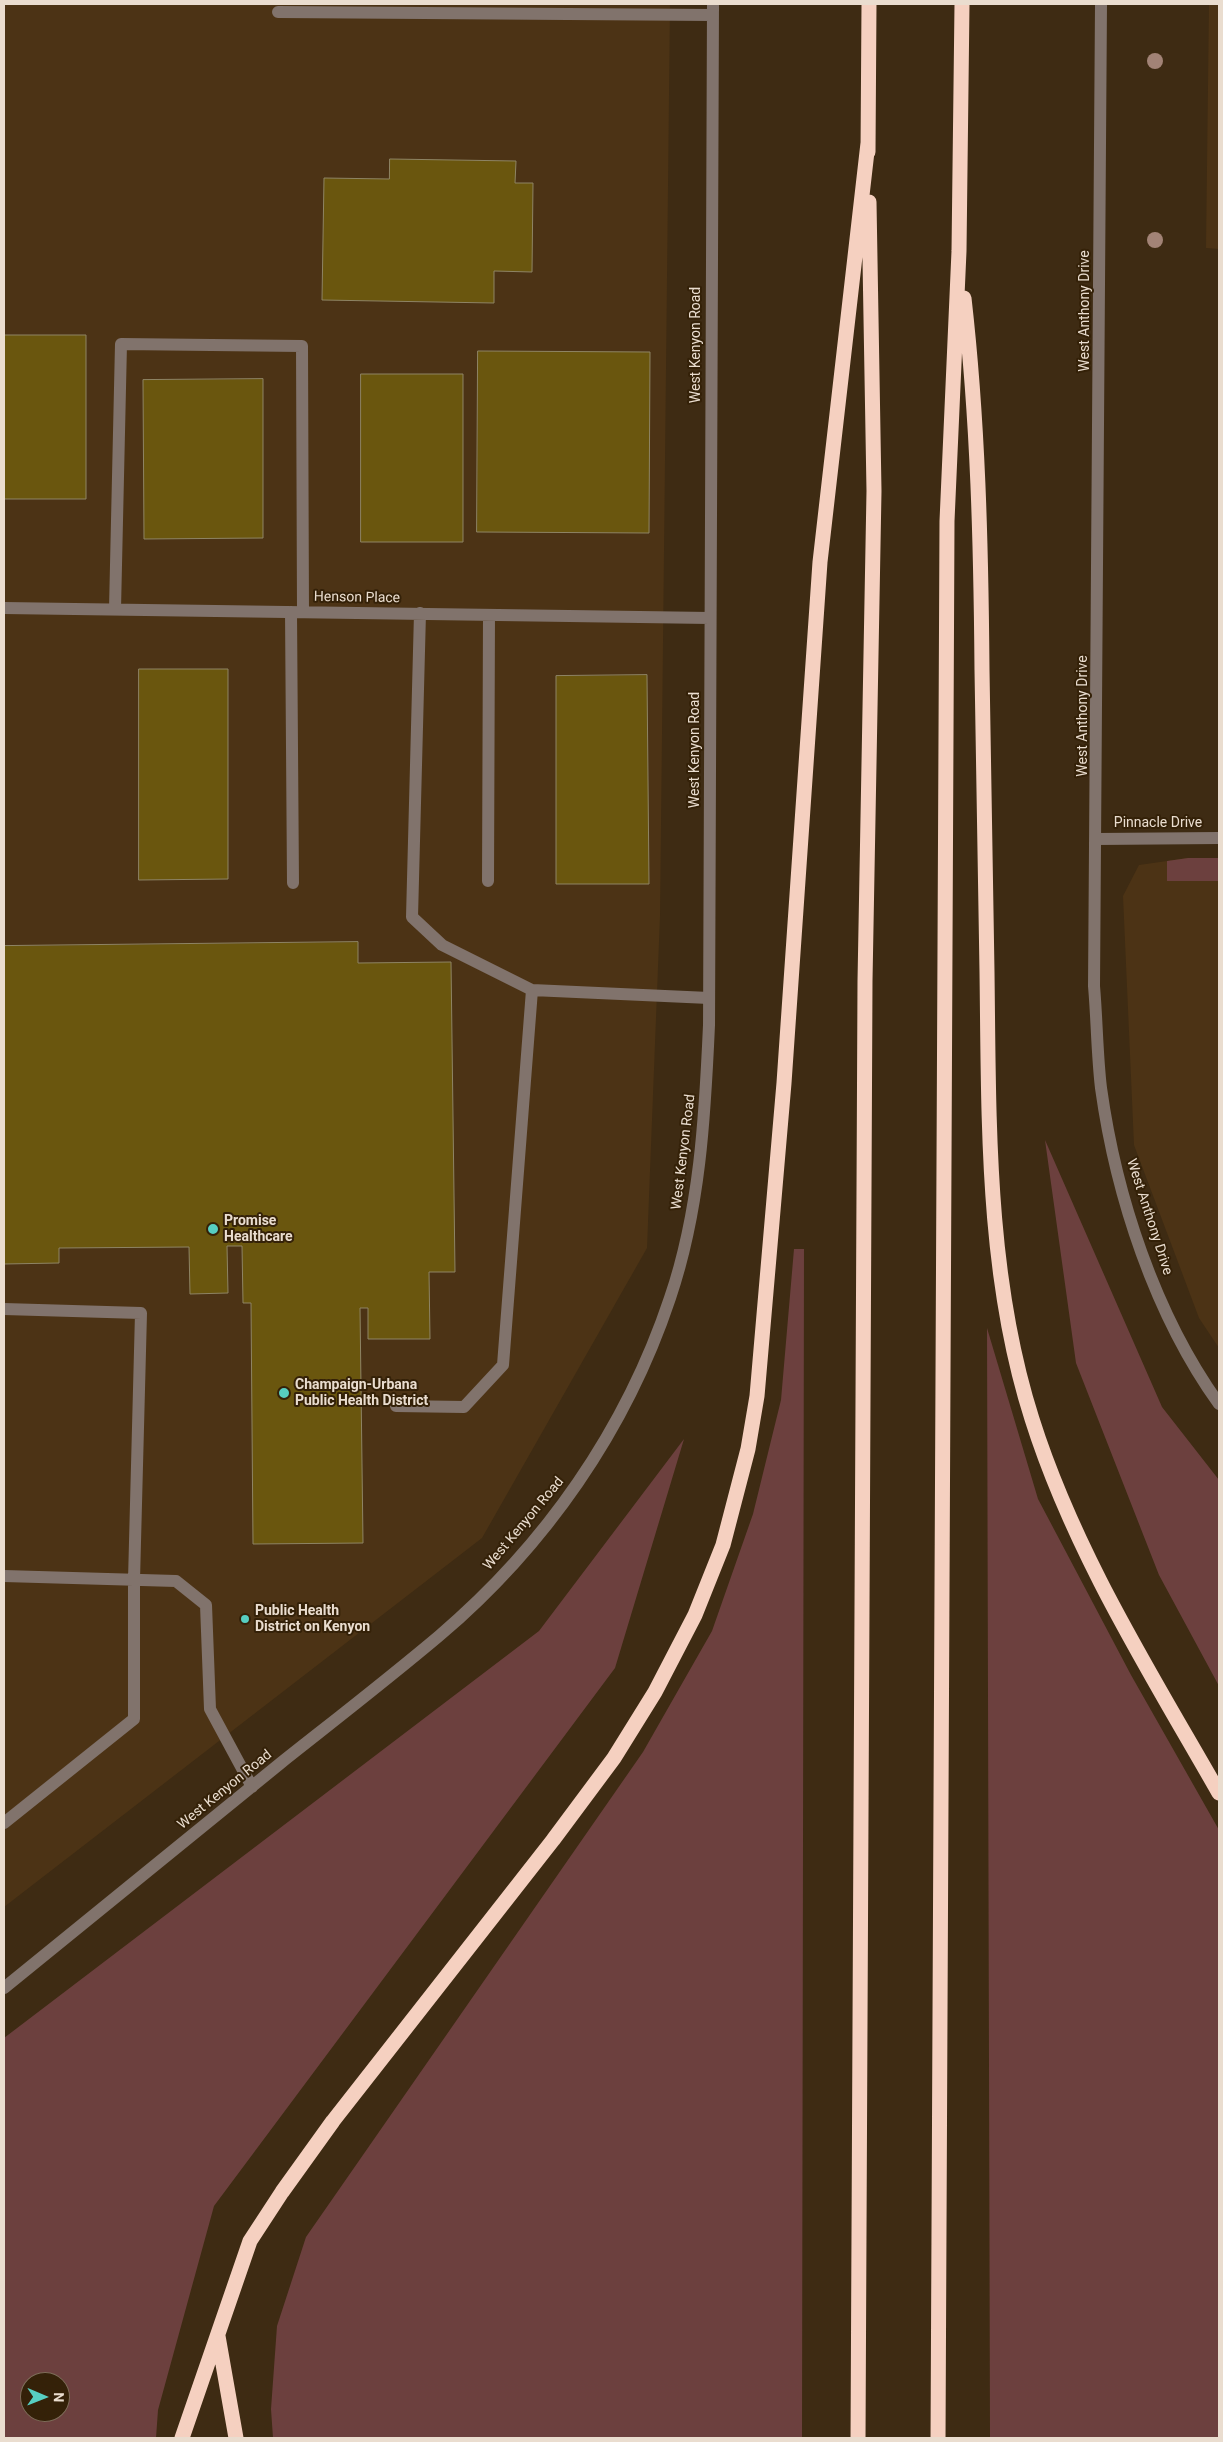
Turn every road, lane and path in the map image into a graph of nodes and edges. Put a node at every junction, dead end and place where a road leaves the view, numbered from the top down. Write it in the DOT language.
graph roads {
  1 [pos="869,4"];
  2 [pos="962,4"];
  3 [pos="1101,4"];
  4 [pos="713,9"];
  5 [pos="278,12"];
  6 [pos="868,143"];
  7 [pos="959,251"];
  8 [pos="4,608"];
  9 [pos="115,609"];
  10 [pos="297,612"];
  11 [pos="420,613"];
  12 [pos="489,615"];
  13 [pos="710,618"];
  14 [pos="1219,838"];
  15 [pos="1097,839"];
  16 [pos="488,881"];
  17 [pos="293,883"];
  18 [pos="532,990"];
  19 [pos="709,998"];
  20 [pos="4,1309"];
  21 [pos="1219,1404"];
  22 [pos="396,1406"];
  23 [pos="4,1576"];
  24 [pos="134,1580"];
  25 [pos="252,1787"];
  26 [pos="1219,1793"];
  27 [pos="4,1823"];
  28 [pos="4,1988"];
  29 [pos="218,2336"];
  30 [pos="182,2438"];
  31 [pos="236,2438"];
  32 [pos="858,2438"];
  33 [pos="938,2438"];
  1 -- 6 [label="highway"];
  2 -- 7 [label="highway"];
  3 -- 15 [label="street, West Anthony Drive"];
  4 -- 5 [label="street"];
  4 -- 13 [label="street, West Kenyon Road"];
  6 -- 29 [label="highway"];
  6 -- 32 [label="highway"];
  7 -- 26 [label="highway"];
  7 -- 33 [label="highway"];
  8 -- 9 [label="street, Henson Place"];
  9 -- 10 [label="street, Henson Place"];
  9 -- 10 [label="street"];
  10 -- 11 [label="street, Henson Place"];
  10 -- 17 [label="street"];
  11 -- 12 [label="street, Henson Place"];
  11 -- 18 [label="street"];
  12 -- 13 [label="street, Henson Place"];
  12 -- 16 [label="street"];
  13 -- 19 [label="street, West Kenyon Road"];
  14 -- 15 [label="street, Pinnacle Drive"];
  15 -- 21 [label="street, West Anthony Drive"];
  18 -- 19 [label="street"];
  18 -- 22 [label="street"];
  19 -- 25 [label="street, West Kenyon Road"];
  20 -- 24 [label="street"];
  23 -- 24 [label="street"];
  24 -- 25 [label="street"];
  24 -- 27 [label="street"];
  25 -- 28 [label="street, West Kenyon Road"];
  29 -- 30 [label="highway"];
  29 -- 31 [label="highway"];
}
